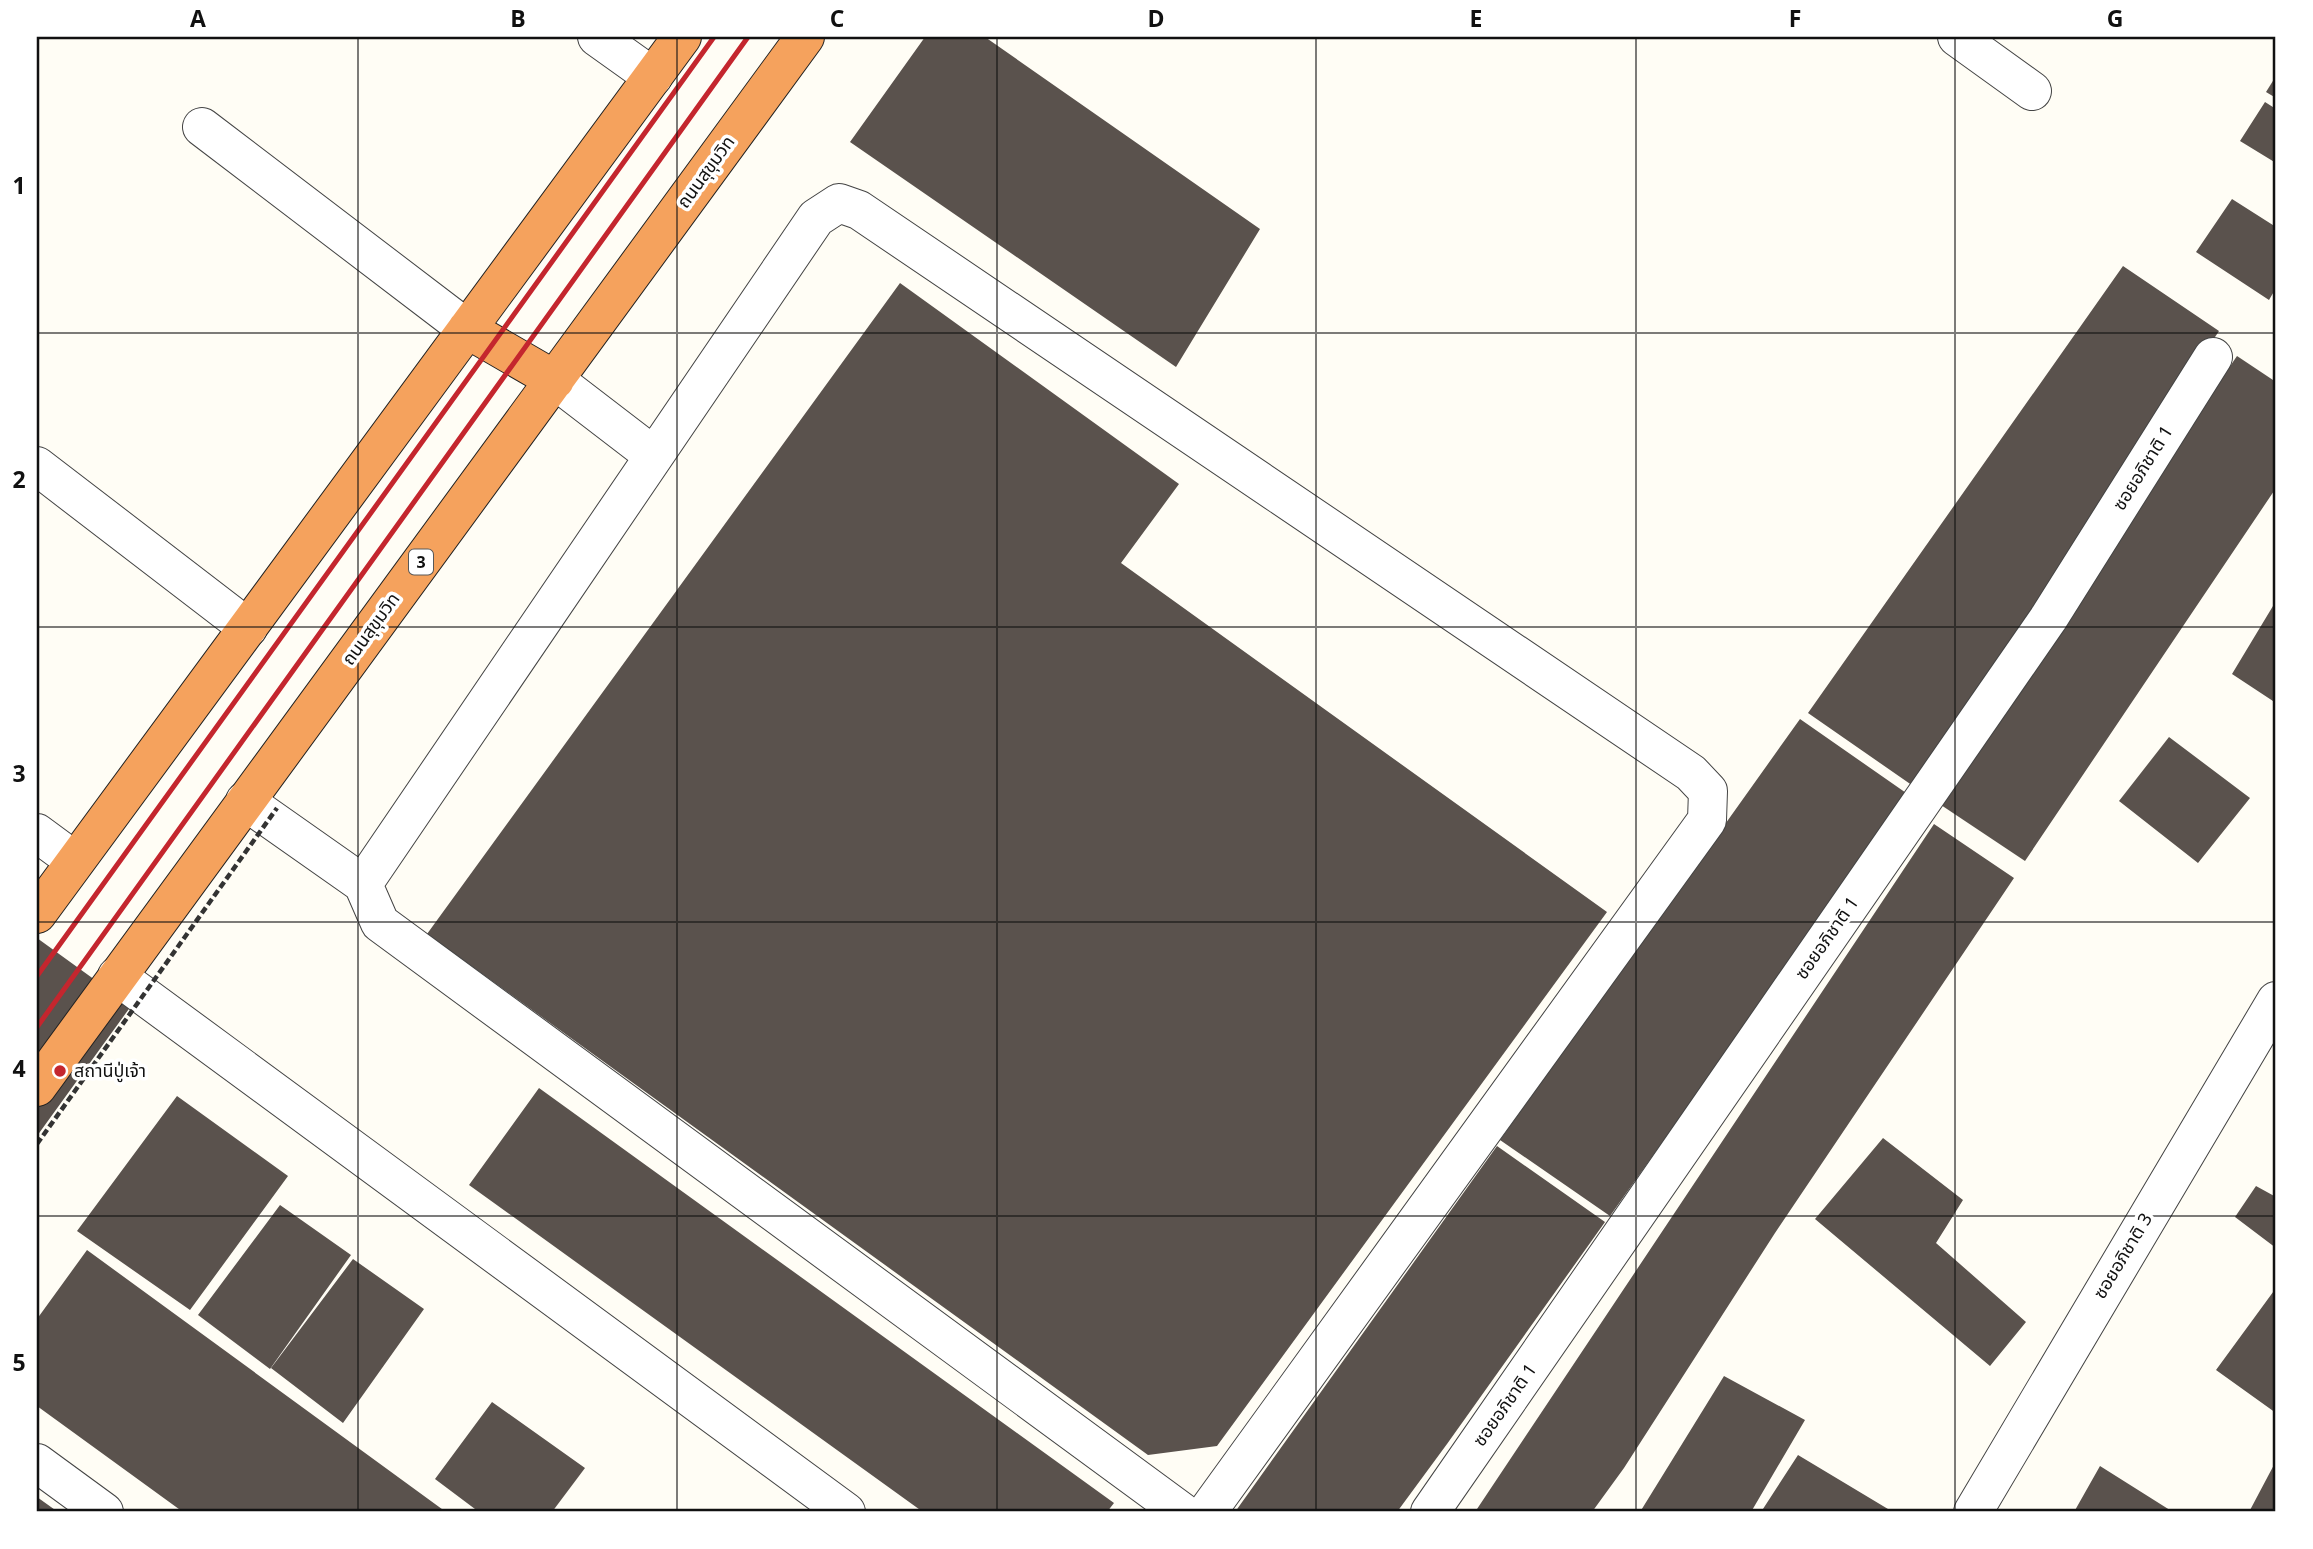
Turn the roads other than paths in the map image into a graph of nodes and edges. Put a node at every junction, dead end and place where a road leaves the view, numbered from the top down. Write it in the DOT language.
graph roads {
  1 [pos="597,37"];
  2 [pos="682,37"];
  3 [pos="805,37"];
  4 [pos="1957,37"];
  5 [pos="653,77"];
  6 [pos="2032,91"];
  7 [pos="202,127"];
  8 [pos="467,330"];
  9 [pos="2213,357"];
  10 [pos="555,380"];
  11 [pos="654,456"];
  12 [pos="37,466"];
  13 [pos="248,628"];
  14 [pos="261,805"];
  15 [pos="37,833"];
  16 [pos="75,861"];
  17 [pos="363,884"];
  18 [pos="37,914"];
  19 [pos="117,976"];
  20 [pos="2276,1001"];
  21 [pos="37,1087"];
  22 [pos="37,1463"];
  23 [pos="104,1512"];
  24 [pos="846,1512"];
  25 [pos="1182,1512"];
  26 [pos="1207,1512"];
  27 [pos="1430,1512"];
  28 [pos="1973,1512"];
  1 -- 5 [label="street"];
  2 -- 5 [label="highway"];
  3 -- 10 [label="highway, ถนนสุขุมวิท / 3"];
  4 -- 6 [label="street"];
  5 -- 8 [label="highway"];
  7 -- 8 [label="street"];
  8 -- 10 [label="highway"];
  8 -- 13 [label="highway"];
  9 -- 27 [label="street, ซอยอภิชาติ 1"];
  10 -- 11 [label="street"];
  10 -- 14 [label="highway, ถนนสุขุมวิท / 3"];
  11 -- 17 [label="street"];
  11 -- 26 [label="street"];
  12 -- 13 [label="street"];
  13 -- 16 [label="highway"];
  14 -- 17 [label="street"];
  14 -- 19 [label="highway, ถนนสุขุมวิท / 3"];
  15 -- 16 [label="street"];
  16 -- 18 [label="highway"];
  17 -- 25 [label="street"];
  19 -- 21 [label="highway, ถนนสุขุมวิท / 3"];
  19 -- 24 [label="street"];
  20 -- 28 [label="street, ซอยอภิชาติ 3"];
  22 -- 23 [label="street"];
}
